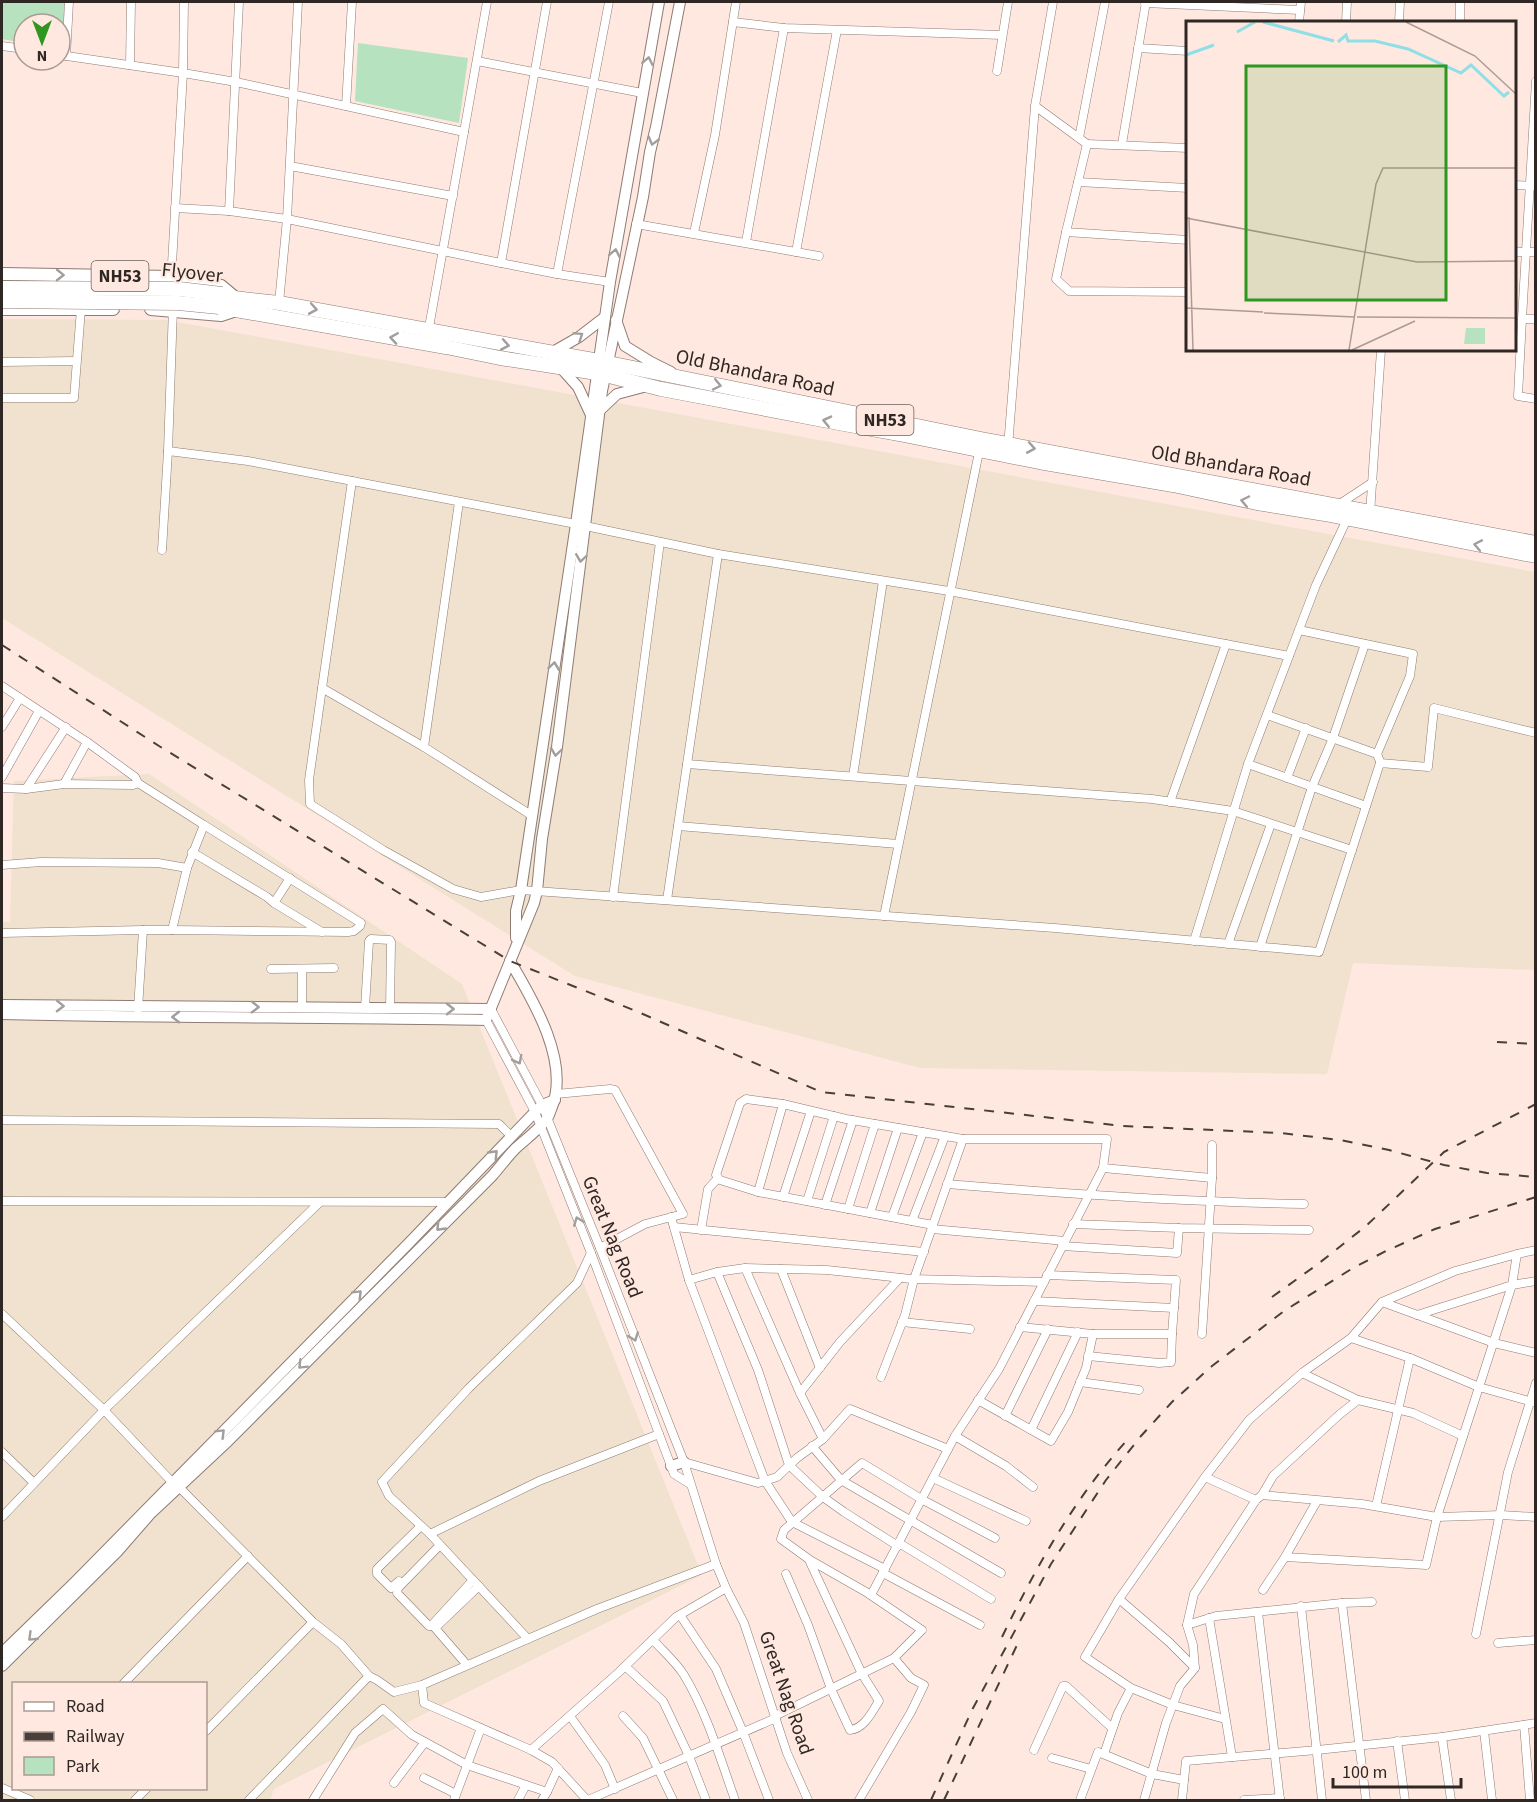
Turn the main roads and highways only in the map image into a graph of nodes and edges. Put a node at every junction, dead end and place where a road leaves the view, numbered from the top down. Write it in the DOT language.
graph roads {
  1 [pos="659,2"];
  2 [pos="680,2"];
  3 [pos="2,274"];
  4 [pos="2,288"];
  5 [pos="2,301"];
  6 [pos="227,303"];
  7 [pos="2,309"];
  8 [pos="605,317"];
  9 [pos="616,320"];
  10 [pos="428,337"];
  11 [pos="551,353"];
  12 [pos="561,368"];
  13 [pos="602,368"];
  14 [pos="684,378"];
  15 [pos="647,386"];
  16 [pos="760,401"];
  17 [pos="595,413"];
  18 [pos="1008,450"];
  19 [pos="1350,514"];
  20 [pos="1370,518"];
  21 [pos="581,525"];
  22 [pos="1536,543"];
  23 [pos="1536,556"];
  24 [pos="516,944"];
  25 [pos="510,961"];
  26 [pos="2,1005"];
  27 [pos="491,1009"];
  28 [pos="139,1012"];
  29 [pos="2,1014"];
  30 [pos="555,1097"];
  31 [pos="511,1136"];
  32 [pos="518,1146"];
  33 [pos="448,1202"];
  34 [pos="458,1209"];
  35 [pos="684,1462"];
  36 [pos="671,1466"];
  37 [pos="176,1484"];
  38 [pos="2,1653"];
  39 [pos="2,1666"];
  8 -- 1 [label="main road, one-way"];
  2 -- 9 [label="main road, one-way"];
  3 -- 6 [label="main road, Old Bhandara Road / NH53, one-way"];
  4 -- 6 [label="highway, Flyover, bridge"];
  5 -- 6 [label="highway, Flyover / NH53, bridge"];
  6 -- 7 [label="main road, NH53"];
  10 -- 6 [label="highway, NH53, one-way"];
  6 -- 10 [label="highway, Old Bhandara Road / NH53, one-way"];
  11 -- 8 [label="main road, one-way"];
  8 -- 13 [label="main road"];
  9 -- 13 [label="main road"];
  9 -- 14 [label="main road"];
  10 -- 11 [label="highway, Old Bhandara Road / NH53, one-way"];
  10 -- 12 [label="highway, NH53"];
  11 -- 13 [label="highway, Old Bhandara Road / NH53"];
  12 -- 13 [label="highway, NH53"];
  12 -- 17 [label="main road"];
  13 -- 14 [label="highway, Old Bhandara Road / NH53"];
  13 -- 15 [label="highway, NH53"];
  13 -- 17 [label="main road"];
  14 -- 16 [label="highway, Old Bhandara Road / NH53, one-way"];
  15 -- 16 [label="highway, NH53"];
  15 -- 17 [label="main road"];
  16 -- 18 [label="highway, Old Bhandara Road / NH53"];
  17 -- 21 [label="main road"];
  19 -- 18 [label="highway, NH53, one-way"];
  18 -- 19 [label="highway, Old Bhandara Road / NH53, one-way"];
  19 -- 20 [label="highway, Old Bhandara Road / NH53"];
  20 -- 22 [label="highway, Old Bhandara Road / NH53"];
  23 -- 20 [label="highway, NH53, one-way"];
  24 -- 21 [label="main road, one-way"];
  21 -- 24 [label="main road, one-way"];
  24 -- 25 [label="main road"];
  25 -- 27 [label="main road"];
  25 -- 30 [label="main road"];
  26 -- 28 [label="main road, one-way"];
  28 -- 27 [label="main road, one-way"];
  27 -- 28 [label="main road, one-way"];
  28 -- 29 [label="main road"];
  30 -- 31 [label="main road"];
  30 -- 32 [label="main road"];
  31 -- 32 [label="main road"];
  33 -- 31 [label="main road, one-way"];
  32 -- 34 [label="main road"];
  33 -- 34 [label="main road"];
  37 -- 33 [label="main road, one-way"];
  34 -- 37 [label="main road, one-way"];
  35 -- 36 [label="main road"];
  37 -- 38 [label="main road"];
  37 -- 39 [label="main road, one-way"];
}
